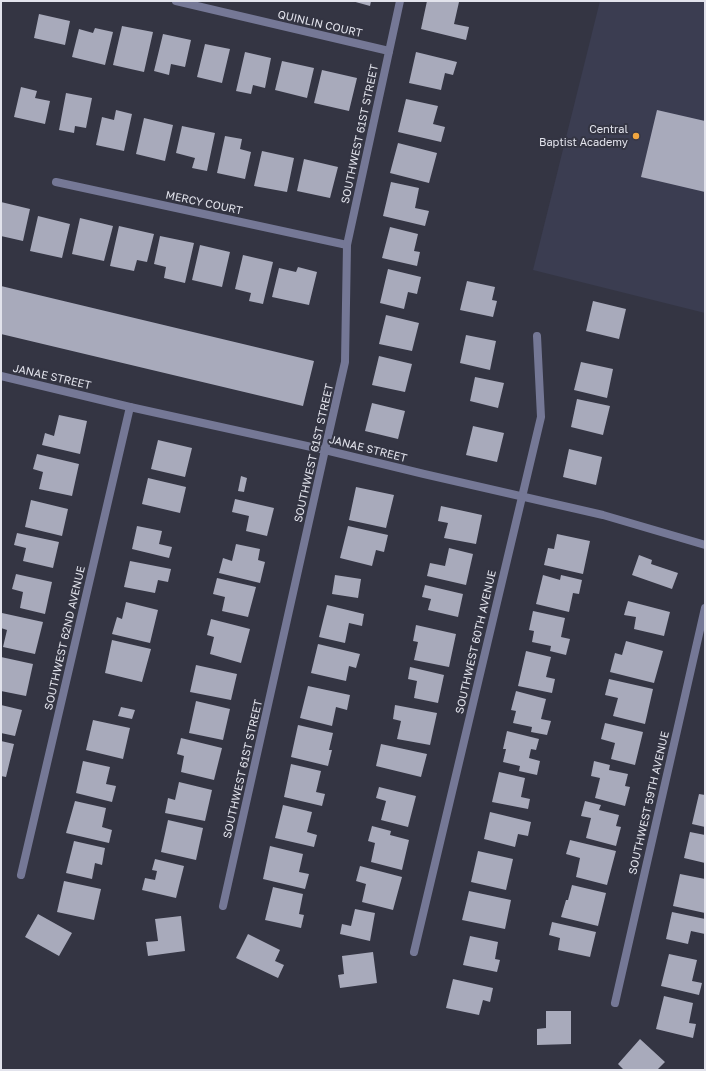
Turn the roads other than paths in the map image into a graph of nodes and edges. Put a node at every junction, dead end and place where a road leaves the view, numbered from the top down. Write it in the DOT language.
graph roads {
  1 [pos="176,1"];
  2 [pos="400,1"];
  3 [pos="389,51"];
  4 [pos="56,182"];
  5 [pos="347,245"];
  6 [pos="537,336"];
  7 [pos="1,376"];
  8 [pos="130,407"];
  9 [pos="325,450"];
  10 [pos="522,497"];
  11 [pos="705,545"];
  12 [pos="705,608"];
  13 [pos="21,874"];
  14 [pos="223,906"];
  15 [pos="414,952"];
  16 [pos="615,1004"];
  1 -- 3 [label="street, QUINLIN COURT"];
  2 -- 3 [label="street, SOUTHWEST 61ST STREET"];
  3 -- 5 [label="street, SOUTHWEST 61ST STREET"];
  4 -- 5 [label="street, MERCY COURT"];
  5 -- 9 [label="street, SOUTHWEST 61ST STREET"];
  6 -- 10 [label="street, SOUTHWEST 60TH AVENUE"];
  7 -- 8 [label="street, JANAE STREET"];
  8 -- 9 [label="street, JANAE STREET"];
  8 -- 13 [label="street, SOUTHWEST 62ND AVENUE"];
  9 -- 10 [label="street, JANAE STREET"];
  9 -- 14 [label="street, SOUTHWEST 61ST STREET"];
  10 -- 11 [label="street, JANAE STREET"];
  10 -- 15 [label="street, SOUTHWEST 60TH AVENUE"];
  12 -- 16 [label="street, SOUTHWEST 59TH AVENUE"];
}
